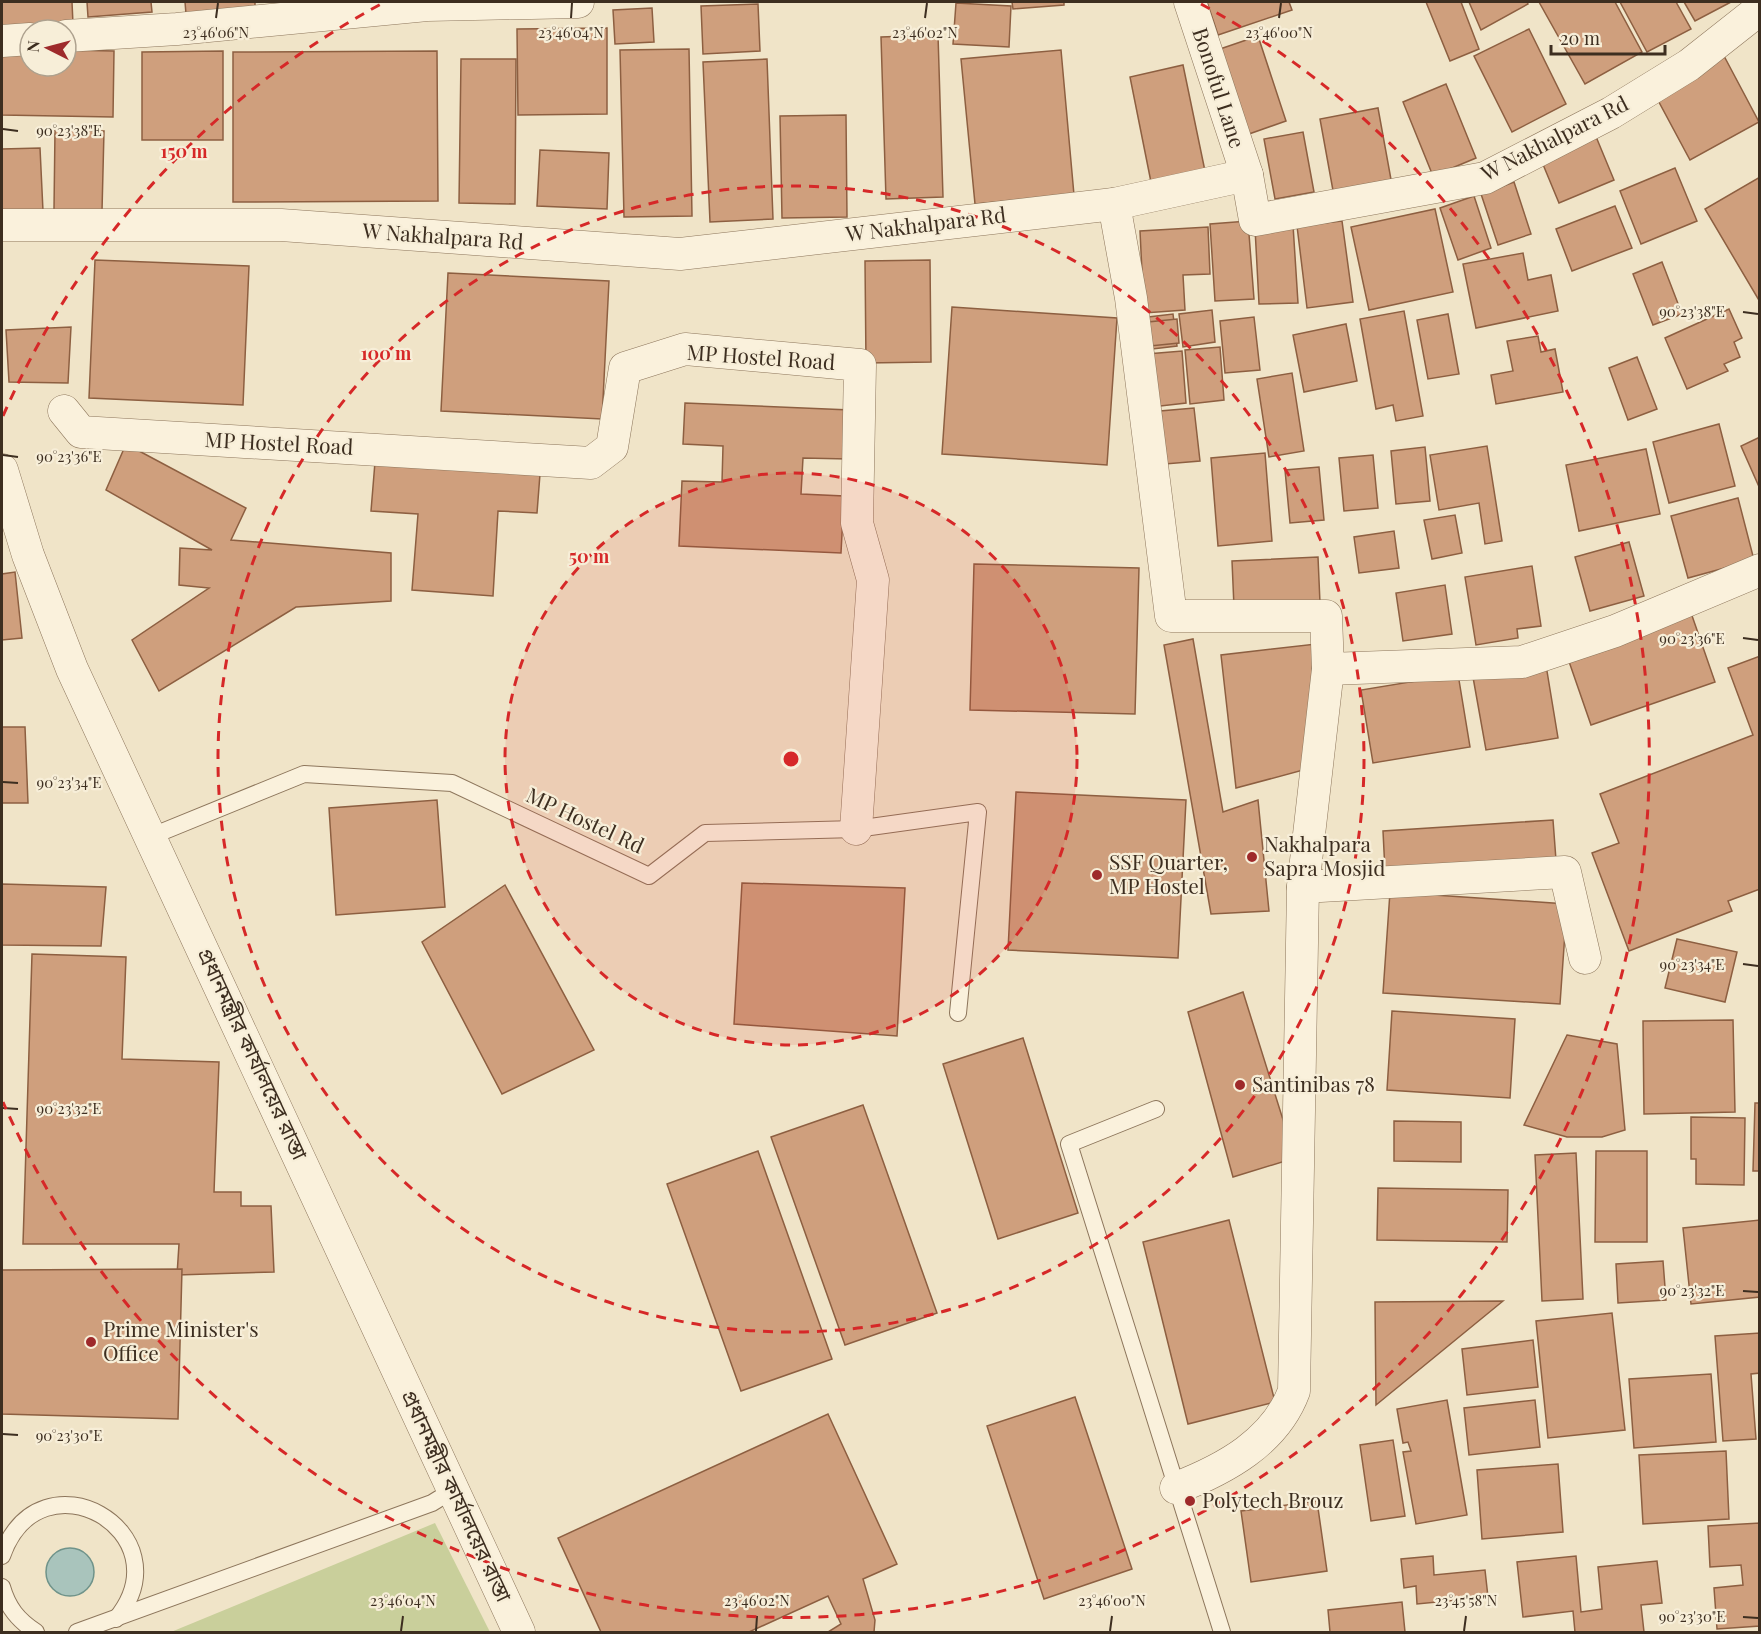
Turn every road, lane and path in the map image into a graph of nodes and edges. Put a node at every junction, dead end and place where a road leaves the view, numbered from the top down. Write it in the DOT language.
graph roads {
  1 [pos="578,2"];
  2 [pos="1190,2"];
  3 [pos="1760,9"];
  4 [pos="78,35"];
  5 [pos="18,39"];
  6 [pos="2,40"];
  7 [pos="1247,175"];
  8 [pos="1114,204"];
  9 [pos="2,225"];
  10 [pos="64,411"];
  11 [pos="2,470"];
  12 [pos="1760,570"];
  13 [pos="1328,669"];
  14 [pos="856,829"];
  15 [pos="152,836"];
  16 [pos="1303,887"];
  17 [pos="1586,958"];
  18 [pos="958,1013"];
  19 [pos="1156,1109"];
  20 [pos="1176,1488"];
  21 [pos="453,1490"];
  22 [pos="2,1556"];
  23 [pos="2,1587"];
  24 [pos="8,1611"];
  25 [pos="117,1618"];
  26 [pos="36,1632"];
  27 [pos="45,1632"];
  28 [pos="77,1632"];
  29 [pos="98,1632"];
  30 [pos="519,1632"];
  31 [pos="1222,1632"];
  1 -- 4 [label="street"];
  2 -- 7 [label="street, Bonoful Lane"];
  3 -- 7 [label="street, W Nakhalpara Rd"];
  5 -- 6 [label="street"];
  7 -- 8 [label="street, W Nakhalpara Rd"];
  8 -- 9 [label="street, W Nakhalpara Rd"];
  8 -- 13 [label="street"];
  10 -- 14 [label="street, MP Hostel Road"];
  11 -- 15 [label="street, প্রধানমন্ত্রীর কার্যালয়ের রাস্তা"];
  12 -- 13 [label="street"];
  13 -- 16 [label="street"];
  14 -- 15 [label="lane, MP Hostel Rd"];
  14 -- 18 [label="lane, MP Hostel Rd"];
  15 -- 21 [label="street, প্রধানমন্ত্রীর কার্যালয়ের রাস্তা"];
  16 -- 17 [label="street"];
  16 -- 20 [label="street"];
  19 -- 20 [label="lane"];
  20 -- 31 [label="lane"];
  21 -- 25 [label="lane"];
  21 -- 30 [label="street, প্রধানমন্ত্রীর কার্যালয়ের রাস্তা"];
  22 -- 25 [label="lane"];
  23 -- 24 [label="lane"];
  24 -- 26 [label="lane"];
  24 -- 27 [label="lane"];
  25 -- 28 [label="lane"];
  25 -- 29 [label="lane"];
}
